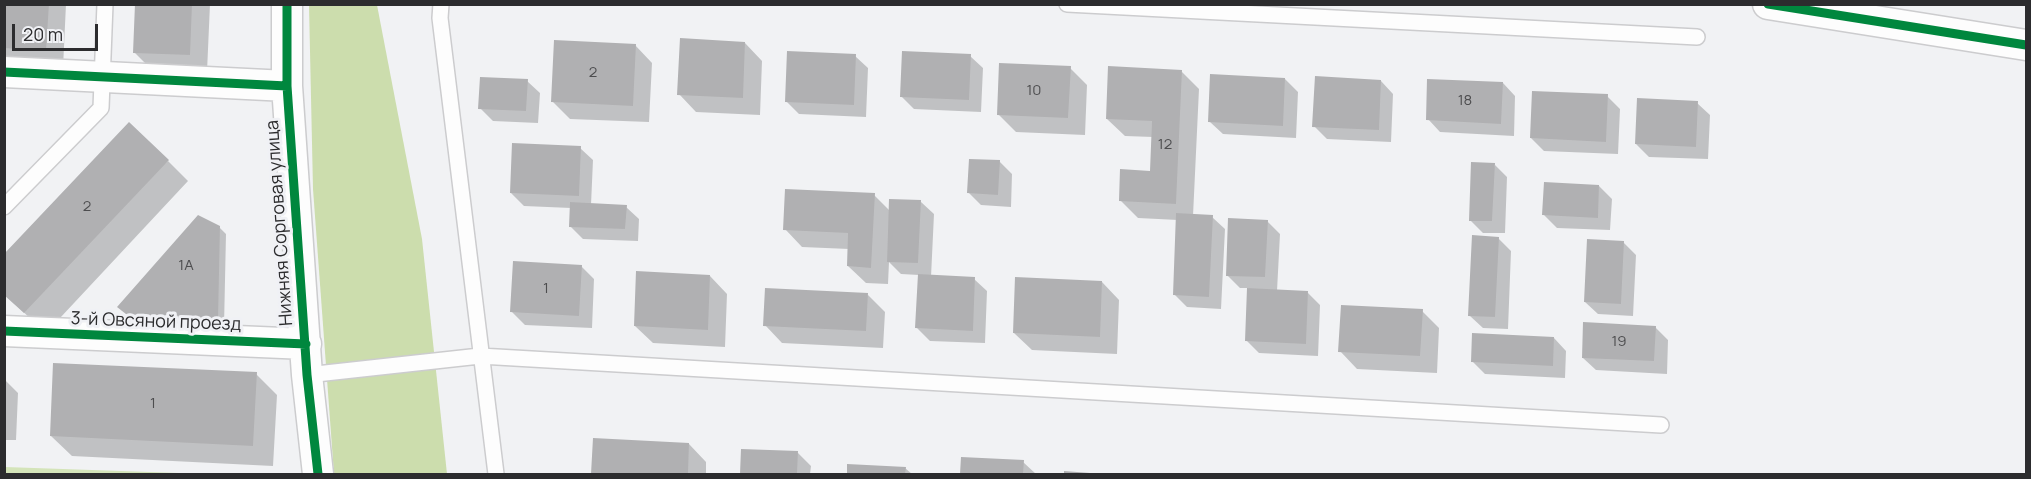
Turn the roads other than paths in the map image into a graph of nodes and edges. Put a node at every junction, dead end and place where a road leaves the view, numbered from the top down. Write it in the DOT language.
graph roads {
  1 [pos="105,4"];
  2 [pos="287,4"];
  3 [pos="441,4"];
  4 [pos="1067,4"];
  5 [pos="1768,4"];
  6 [pos="1697,37"];
  7 [pos="2026,45"];
  8 [pos="4,72"];
  9 [pos="104,75"];
  10 [pos="287,86"];
  11 [pos="4,207"];
  12 [pos="4,331"];
  13 [pos="306,344"];
  14 [pos="480,356"];
  15 [pos="307,375"];
  16 [pos="1661,425"];
  17 [pos="318,474"];
  18 [pos="496,474"];
  1 -- 9 [label="lane"];
  2 -- 10 [label="street, Нижняя Сорговая улица"];
  3 -- 14 [label="lane"];
  4 -- 6 [label="lane"];
  5 -- 7 [label="street"];
  8 -- 9 [label="street"];
  9 -- 10 [label="street"];
  9 -- 11 [label="lane"];
  10 -- 13 [label="street, Нижняя Сорговая улица"];
  12 -- 13 [label="street, 3-й Овсяной проезд"];
  13 -- 15 [label="street, Нижняя Сорговая улица"];
  14 -- 15 [label="lane"];
  14 -- 16 [label="lane"];
  14 -- 18 [label="lane"];
  15 -- 17 [label="street, Нижняя Сорговая улица"];
}
